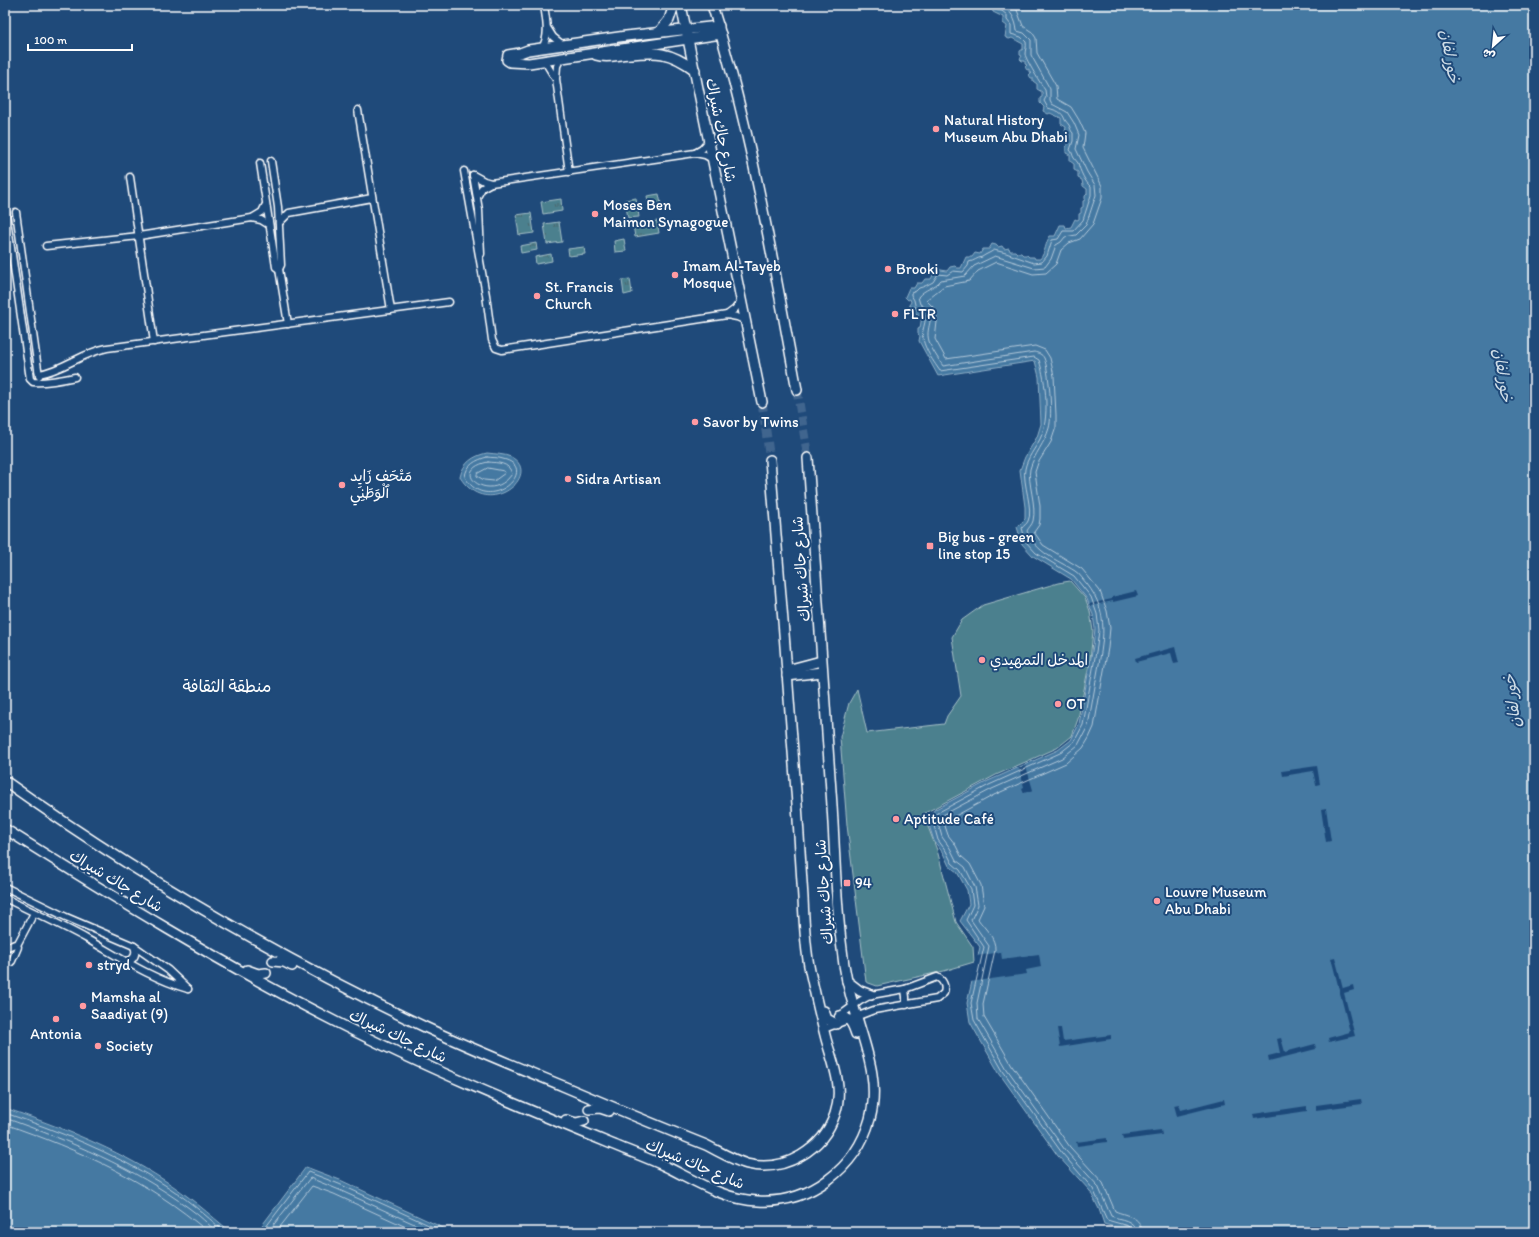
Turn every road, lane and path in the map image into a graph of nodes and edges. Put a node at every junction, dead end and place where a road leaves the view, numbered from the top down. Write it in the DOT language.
graph roads {
  1 [pos="544,5"];
  2 [pos="674,5"];
  3 [pos="681,5"];
  4 [pos="712,5"];
  5 [pos="547,28"];
  6 [pos="686,29"];
  7 [pos="720,30"];
  8 [pos="659,32"];
  9 [pos="688,39"];
  10 [pos="564,45"];
  11 [pos="542,48"];
  12 [pos="591,53"];
  13 [pos="561,58"];
  14 [pos="544,60"];
  15 [pos="695,70"];
  16 [pos="556,79"];
  17 [pos="358,110"];
  18 [pos="5,119"];
  19 [pos="5,129"];
  20 [pos="709,141"];
  21 [pos="696,153"];
  22 [pos="712,159"];
  23 [pos="271,161"];
  24 [pos="260,163"];
  25 [pos="464,171"];
  26 [pos="569,172"];
  27 [pos="130,177"];
  28 [pos="491,183"];
  29 [pos="478,197"];
  30 [pos="372,198"];
  31 [pos="5,206"];
  32 [pos="266,206"];
  33 [pos="278,207"];
  34 [pos="16,212"];
  35 [pos="289,213"];
  36 [pos="252,218"];
  37 [pos="279,223"];
  38 [pos="269,225"];
  39 [pos="139,236"];
  40 [pos="46,246"];
  41 [pos="480,263"];
  42 [pos="279,269"];
  43 [pos="741,301"];
  44 [pos="449,302"];
  45 [pos="391,310"];
  46 [pos="727,315"];
  47 [pos="746,321"];
  48 [pos="288,324"];
  49 [pos="154,342"];
  50 [pos="39,374"];
  51 [pos="75,377"];
  52 [pos="40,382"];
  53 [pos="797,390"];
  54 [pos="762,402"];
  55 [pos="808,458"];
  56 [pos="770,460"];
  57 [pos="821,661"];
  58 [pos="822,672"];
  59 [pos="787,673"];
  60 [pos="6,785"];
  61 [pos="5,829"];
  62 [pos="5,887"];
  63 [pos="5,898"];
  64 [pos="34,913"];
  65 [pos="170,930"];
  66 [pos="17,945"];
  67 [pos="134,946"];
  68 [pos="5,948"];
  69 [pos="278,952"];
  70 [pos="127,961"];
  71 [pos="273,961"];
  72 [pos="5,964"];
  73 [pos="266,973"];
  74 [pos="847,981"];
  75 [pos="261,982"];
  76 [pos="905,989"];
  77 [pos="355,993"];
  78 [pos="871,995"];
  79 [pos="906,1005"];
  80 [pos="854,1006"];
  81 [pos="837,1022"];
  82 [pos="497,1096"];
  83 [pos="593,1099"];
  84 [pos="589,1109"];
  85 [pos="584,1121"];
  86 [pos="580,1131"];
  87 [pos="676,1133"];
  1 -- 5 [label="street"];
  2 -- 8 [label="street"];
  3 -- 6 [label="street, شارع جاك شيراك"];
  4 -- 7 [label="street, شارع جاك شيراك"];
  5 -- 10 [label="street"];
  5 -- 11 [label="street"];
  6 -- 7 [label="street"];
  6 -- 8 [label="street"];
  6 -- 9 [label="street, شارع جاك شيراك"];
  7 -- 9 [label="street"];
  7 -- 53 [label="street, شارع جاك شيراك"];
  8 -- 10 [label="street"];
  9 -- 12 [label="street"];
  9 -- 15 [label="street, شارع جاك شيراك"];
  10 -- 11 [label="street"];
  11 -- 14 [label="street"];
  12 -- 13 [label="street"];
  12 -- 15 [label="street"];
  13 -- 14 [label="street"];
  13 -- 16 [label="street"];
  14 -- 16 [label="street"];
  15 -- 20 [label="street, شارع جاك شيراك"];
  16 -- 26 [label="street"];
  17 -- 30 [label="street"];
  18 -- 19 [label="street"];
  20 -- 21 [label="street"];
  20 -- 22 [label="street, شارع جاك شيراك"];
  21 -- 22 [label="street"];
  21 -- 26 [label="street"];
  22 -- 43 [label="street, شارع جاك شيراك"];
  23 -- 33 [label="street"];
  24 -- 32 [label="street"];
  25 -- 41 [label="street"];
  26 -- 28 [label="street"];
  27 -- 39 [label="street"];
  28 -- 29 [label="street"];
  28 -- 29 [label="street"];
  29 -- 41 [label="street"];
  30 -- 35 [label="street"];
  30 -- 45 [label="street"];
  31 -- 52 [label="street"];
  32 -- 36 [label="street"];
  32 -- 38 [label="street"];
  33 -- 35 [label="street"];
  33 -- 37 [label="street"];
  34 -- 50 [label="street"];
  35 -- 37 [label="street"];
  36 -- 38 [label="street"];
  36 -- 39 [label="street"];
  37 -- 42 [label="street"];
  38 -- 42 [label="street"];
  39 -- 40 [label="street"];
  39 -- 49 [label="street"];
  41 -- 46 [label="street"];
  42 -- 48 [label="street"];
  43 -- 46 [label="street"];
  43 -- 47 [label="street, شارع جاك شيراك"];
  44 -- 45 [label="street"];
  45 -- 48 [label="street"];
  46 -- 47 [label="street"];
  47 -- 54 [label="street, شارع جاك شيراك"];
  48 -- 49 [label="street"];
  49 -- 50 [label="street"];
  50 -- 52 [label="street"];
  51 -- 52 [label="street"];
  55 -- 57 [label="street, شارع جاك شيراك"];
  56 -- 59 [label="street, شارع جاك شيراك"];
  57 -- 58 [label="street, شارع جاك شيراك"];
  57 -- 59 [label="street"];
  58 -- 59 [label="street"];
  58 -- 74 [label="street, شارع جاك شيراك"];
  59 -- 81 [label="street, شارع جاك شيراك"];
  60 -- 69 [label="street, شارع جاك شيراك"];
  61 -- 65 [label="street, شارع جاك شيراك"];
  62 -- 67 [label="street"];
  63 -- 64 [label="street"];
  64 -- 66 [label="street"];
  64 -- 70 [label="street"];
  65 -- 73 [label="street"];
  65 -- 75 [label="street, شارع جاك شيراك"];
  66 -- 68 [label="street"];
  66 -- 72 [label="street"];
  67 -- 70 [label="street"];
  67 -- 70 [label="street"];
  69 -- 71 [label="street"];
  69 -- 77 [label="street, شارع جاك شيراك"];
  71 -- 73 [label="street"];
  71 -- 77 [label="street"];
  73 -- 75 [label="street"];
  74 -- 78 [label="street"];
  74 -- 80 [label="street, شارع جاك شيراك"];
  75 -- 82 [label="street, شارع جاك شيراك"];
  76 -- 78 [label="street"];
  76 -- 79 [label="street"];
  76 -- 79 [label="street"];
  77 -- 83 [label="street, شارع جاك شيراك"];
  78 -- 80 [label="street"];
  79 -- 81 [label="street"];
  80 -- 81 [label="street, شارع جاك شيراك"];
  80 -- 81 [label="street"];
  81 -- 86 [label="street, شارع جاك شيراك"];
  81 -- 87 [label="street, شارع جاك شيراك"];
  82 -- 85 [label="street"];
  82 -- 86 [label="street, شارع جاك شيراك"];
  83 -- 84 [label="street"];
  83 -- 87 [label="street, شارع جاك شيراك"];
  84 -- 85 [label="street"];
  84 -- 87 [label="street"];
  85 -- 86 [label="street"];
}
